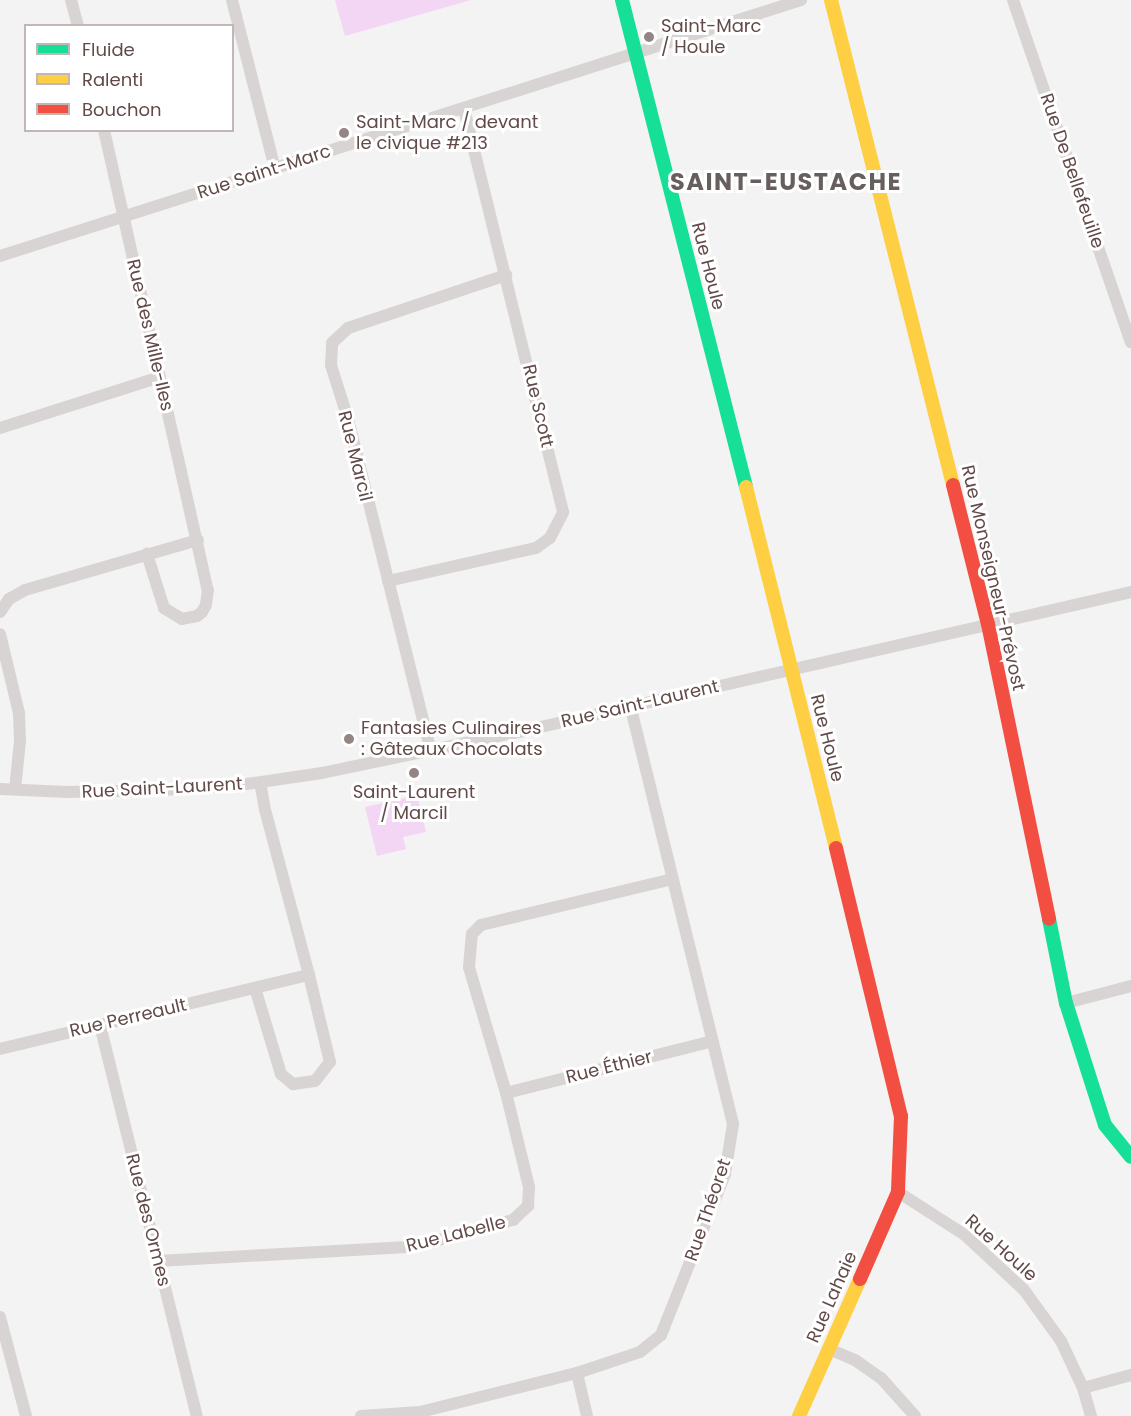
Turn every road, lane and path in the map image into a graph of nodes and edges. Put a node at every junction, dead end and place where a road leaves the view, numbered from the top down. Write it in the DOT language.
graph roads {
  1 [pos="71,0"];
  2 [pos="232,0"];
  3 [pos="622,0"];
  4 [pos="801,0"];
  5 [pos="831,0"];
  6 [pos="1013,0"];
  7 [pos="77,24"];
  8 [pos="636,52"];
  9 [pos="464,109"];
  10 [pos="104,132"];
  11 [pos="274,169"];
  12 [pos="123,217"];
  13 [pos="0,256"];
  14 [pos="506,275"];
  15 [pos="1131,342"];
  16 [pos="160,377"];
  17 [pos="0,428"];
  18 [pos="198,540"];
  19 [pos="147,554"];
  20 [pos="388,581"];
  21 [pos="1131,592"];
  22 [pos="0,612"];
  23 [pos="988,624"];
  24 [pos="0,634"];
  25 [pos="791,669"];
  26 [pos="630,706"];
  27 [pos="431,752"];
  28 [pos="260,783"];
  29 [pos="0,789"];
  30 [pos="15,789"];
  31 [pos="672,879"];
  32 [pos="309,975"];
  33 [pos="1131,986"];
  34 [pos="255,988"];
  35 [pos="1066,1003"];
  36 [pos="99,1025"];
  37 [pos="712,1041"];
  38 [pos="0,1049"];
  39 [pos="506,1093"];
  40 [pos="1131,1157"];
  41 [pos="898,1192"];
  42 [pos="158,1261"];
  43 [pos="0,1317"];
  44 [pos="829,1349"];
  45 [pos="577,1373"];
  46 [pos="1131,1375"];
  47 [pos="1083,1388"];
  48 [pos="26,1416"];
  49 [pos="197,1416"];
  50 [pos="361,1416"];
  51 [pos="587,1416"];
  52 [pos="799,1416"];
  53 [pos="915,1416"];
  54 [pos="1091,1416"];
  1 -- 7 [label="street"];
  2 -- 11 [label="street"];
  3 -- 8 [label="street, Rue Houle"];
  4 -- 8 [label="street, Rue Saint-Marc"];
  5 -- 23 [label="street, Rue Monseigneur-Prévost"];
  6 -- 15 [label="street, Rue De Bellefeuille"];
  8 -- 9 [label="street, Rue Saint-Marc"];
  8 -- 25 [label="street, Rue Houle"];
  9 -- 11 [label="street, Rue Saint-Marc"];
  9 -- 14 [label="street, Rue Scott"];
  10 -- 12 [label="street, Rue des Mille-Iles"];
  11 -- 12 [label="street, Rue Saint-Marc"];
  12 -- 13 [label="street, Rue Saint-Marc"];
  12 -- 16 [label="street, Rue des Mille-Iles"];
  14 -- 20 [label="street, Rue Marcil"];
  14 -- 20 [label="street, Rue Scott"];
  16 -- 17 [label="street"];
  16 -- 18 [label="street, Rue des Mille-Iles"];
  18 -- 19 [label="street"];
  18 -- 19 [label="street, Rue des Mille-Iles"];
  19 -- 22 [label="street"];
  20 -- 27 [label="street, Rue Marcil"];
  21 -- 23 [label="street, Rue Saint-Laurent"];
  23 -- 25 [label="street, Rue Saint-Laurent"];
  23 -- 35 [label="street, Rue Monseigneur-Prévost"];
  24 -- 30 [label="street"];
  25 -- 26 [label="street, Rue Saint-Laurent"];
  25 -- 41 [label="street, Rue Houle"];
  26 -- 27 [label="street, Rue Saint-Laurent"];
  26 -- 31 [label="street, Rue Théoret"];
  27 -- 28 [label="street, Rue Saint-Laurent"];
  28 -- 30 [label="street, Rue Saint-Laurent"];
  28 -- 32 [label="street"];
  29 -- 30 [label="street, Rue Saint-Laurent"];
  31 -- 37 [label="street, Rue Théoret"];
  31 -- 39 [label="street, Rue Labelle"];
  32 -- 34 [label="street, Rue Perreault"];
  32 -- 34 [label="street"];
  33 -- 35 [label="street"];
  34 -- 36 [label="street, Rue Perreault"];
  35 -- 40 [label="street, Rue Monseigneur-Prévost"];
  36 -- 38 [label="street, Rue Perreault"];
  36 -- 42 [label="street, Rue des Ormes"];
  37 -- 39 [label="street, Rue Éthier"];
  37 -- 45 [label="street, Rue Théoret"];
  39 -- 42 [label="street, Rue Labelle"];
  41 -- 44 [label="street, Rue Lahaie"];
  41 -- 47 [label="street, Rue Houle"];
  42 -- 49 [label="street, Rue des Ormes"];
  43 -- 48 [label="street"];
  44 -- 52 [label="street, Rue Lahaie"];
  44 -- 53 [label="street"];
  45 -- 50 [label="street, Rue Théoret"];
  45 -- 51 [label="street"];
  46 -- 47 [label="street"];
  47 -- 54 [label="street, Rue Houle"];
}
